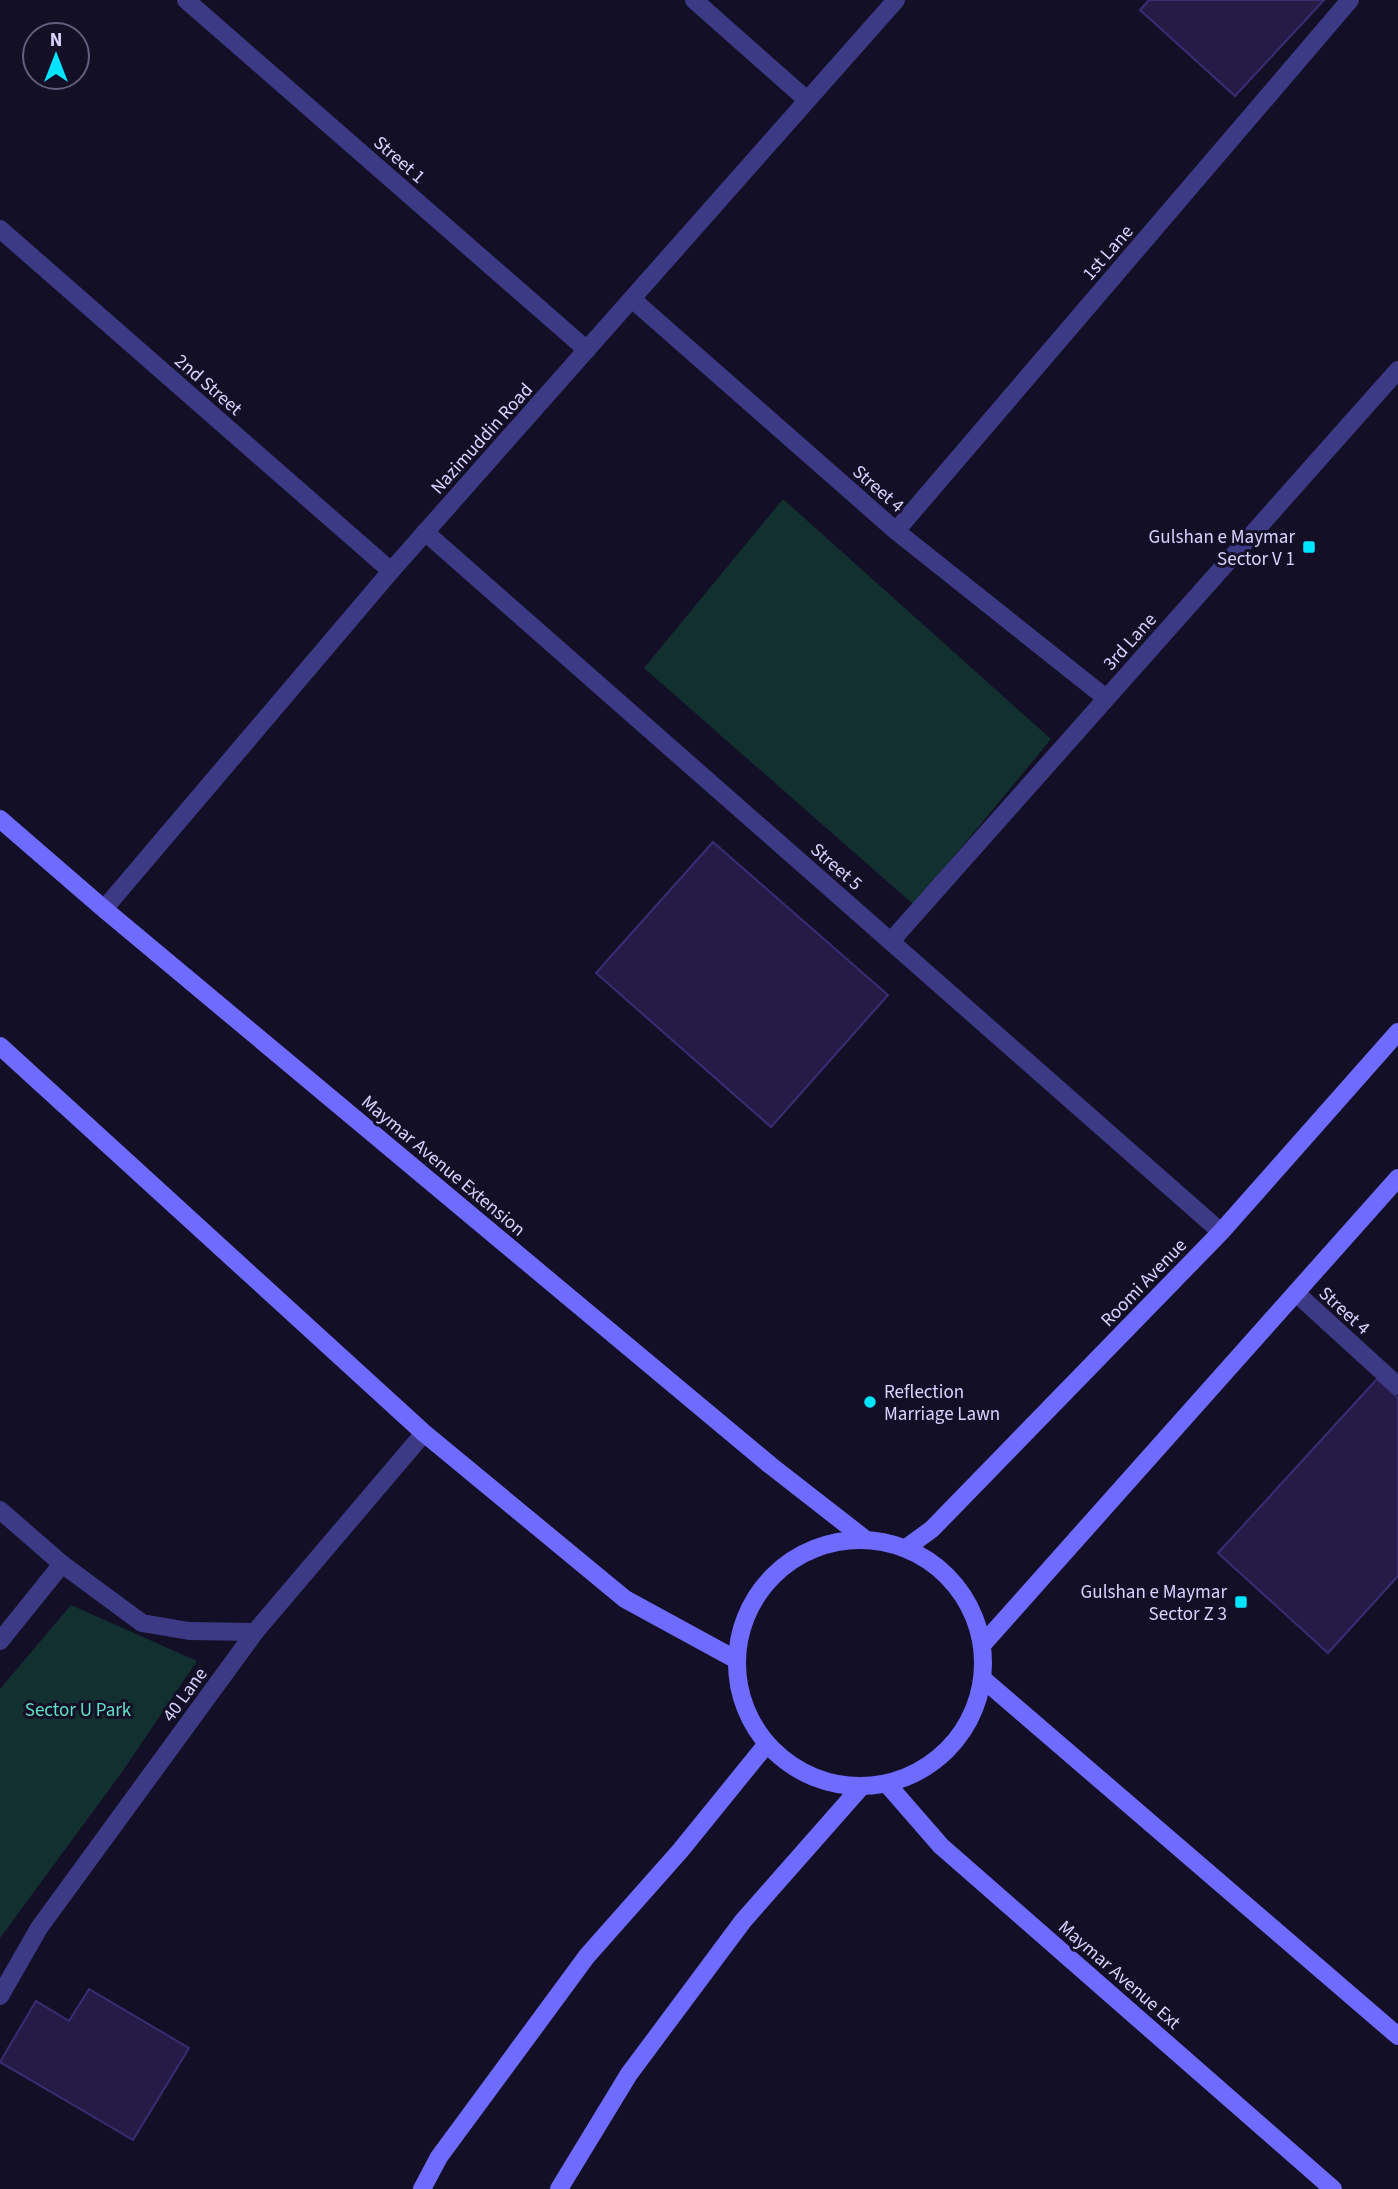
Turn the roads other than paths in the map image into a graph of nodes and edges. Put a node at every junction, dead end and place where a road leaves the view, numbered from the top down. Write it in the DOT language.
graph roads {
  1 [pos="186,0"];
  2 [pos="694,0"];
  3 [pos="896,0"];
  4 [pos="1350,0"];
  5 [pos="807,100"];
  6 [pos="0,229"];
  7 [pos="632,299"];
  8 [pos="587,350"];
  9 [pos="1398,370"];
  10 [pos="897,531"];
  11 [pos="425,532"];
  12 [pos="391,571"];
  13 [pos="1106,698"];
  14 [pos="0,819"];
  15 [pos="104,909"];
  16 [pos="891,941"];
  17 [pos="1398,1032"];
  18 [pos="0,1046"];
  19 [pos="1398,1178"];
  20 [pos="1221,1232"];
  21 [pos="1296,1293"];
  22 [pos="1398,1386"];
  23 [pos="424,1433"];
  24 [pos="0,1510"];
  25 [pos="865,1539"];
  26 [pos="906,1548"];
  27 [pos="62,1564"];
  28 [pos="255,1632"];
  29 [pos="0,1641"];
  30 [pos="983,1644"];
  31 [pos="735,1659"];
  32 [pos="983,1679"];
  33 [pos="766,1745"];
  34 [pos="887,1784"];
  35 [pos="861,1787"];
  36 [pos="0,1996"];
  37 [pos="1398,2036"];
  38 [pos="422,2189"];
  39 [pos="559,2189"];
  40 [pos="1333,2189"];
  1 -- 8 [label="street, Street 1"];
  2 -- 5 [label="street"];
  3 -- 5 [label="street, Nazimuddin Road"];
  4 -- 10 [label="street, 1st Lane"];
  5 -- 7 [label="street, Nazimuddin Road"];
  6 -- 12 [label="street, 2nd Street"];
  7 -- 8 [label="street, Nazimuddin Road"];
  7 -- 10 [label="street, Street 4"];
  8 -- 11 [label="street, Nazimuddin Road"];
  9 -- 13 [label="street, 3rd Lane"];
  10 -- 13 [label="street, Street 4"];
  11 -- 12 [label="street, Nazimuddin Road"];
  11 -- 16 [label="street, Street 5"];
  12 -- 15 [label="street, Nazimuddin Road"];
  13 -- 16 [label="street, 3rd Lane"];
  14 -- 15 [label="main road, Maymar Avenue Extension"];
  15 -- 25 [label="main road, Maymar Avenue Extension"];
  16 -- 20 [label="street, Street 5"];
  17 -- 20 [label="main road, Roomi Avenue"];
  18 -- 23 [label="main road"];
  19 -- 21 [label="main road"];
  20 -- 26 [label="main road, Roomi Avenue"];
  21 -- 22 [label="street, Street 4"];
  21 -- 30 [label="main road"];
  23 -- 28 [label="street, 40 Lane"];
  23 -- 31 [label="main road"];
  24 -- 27 [label="street"];
  25 -- 26 [label="main road"];
  25 -- 31 [label="main road"];
  26 -- 30 [label="main road"];
  27 -- 28 [label="street"];
  27 -- 29 [label="street"];
  28 -- 36 [label="street, 40 Lane"];
  30 -- 32 [label="main road"];
  31 -- 33 [label="main road"];
  32 -- 34 [label="main road"];
  32 -- 37 [label="main road"];
  33 -- 35 [label="main road"];
  33 -- 38 [label="main road"];
  34 -- 35 [label="main road"];
  34 -- 40 [label="main road, Maymar Avenue Ext"];
  35 -- 39 [label="main road"];
}
